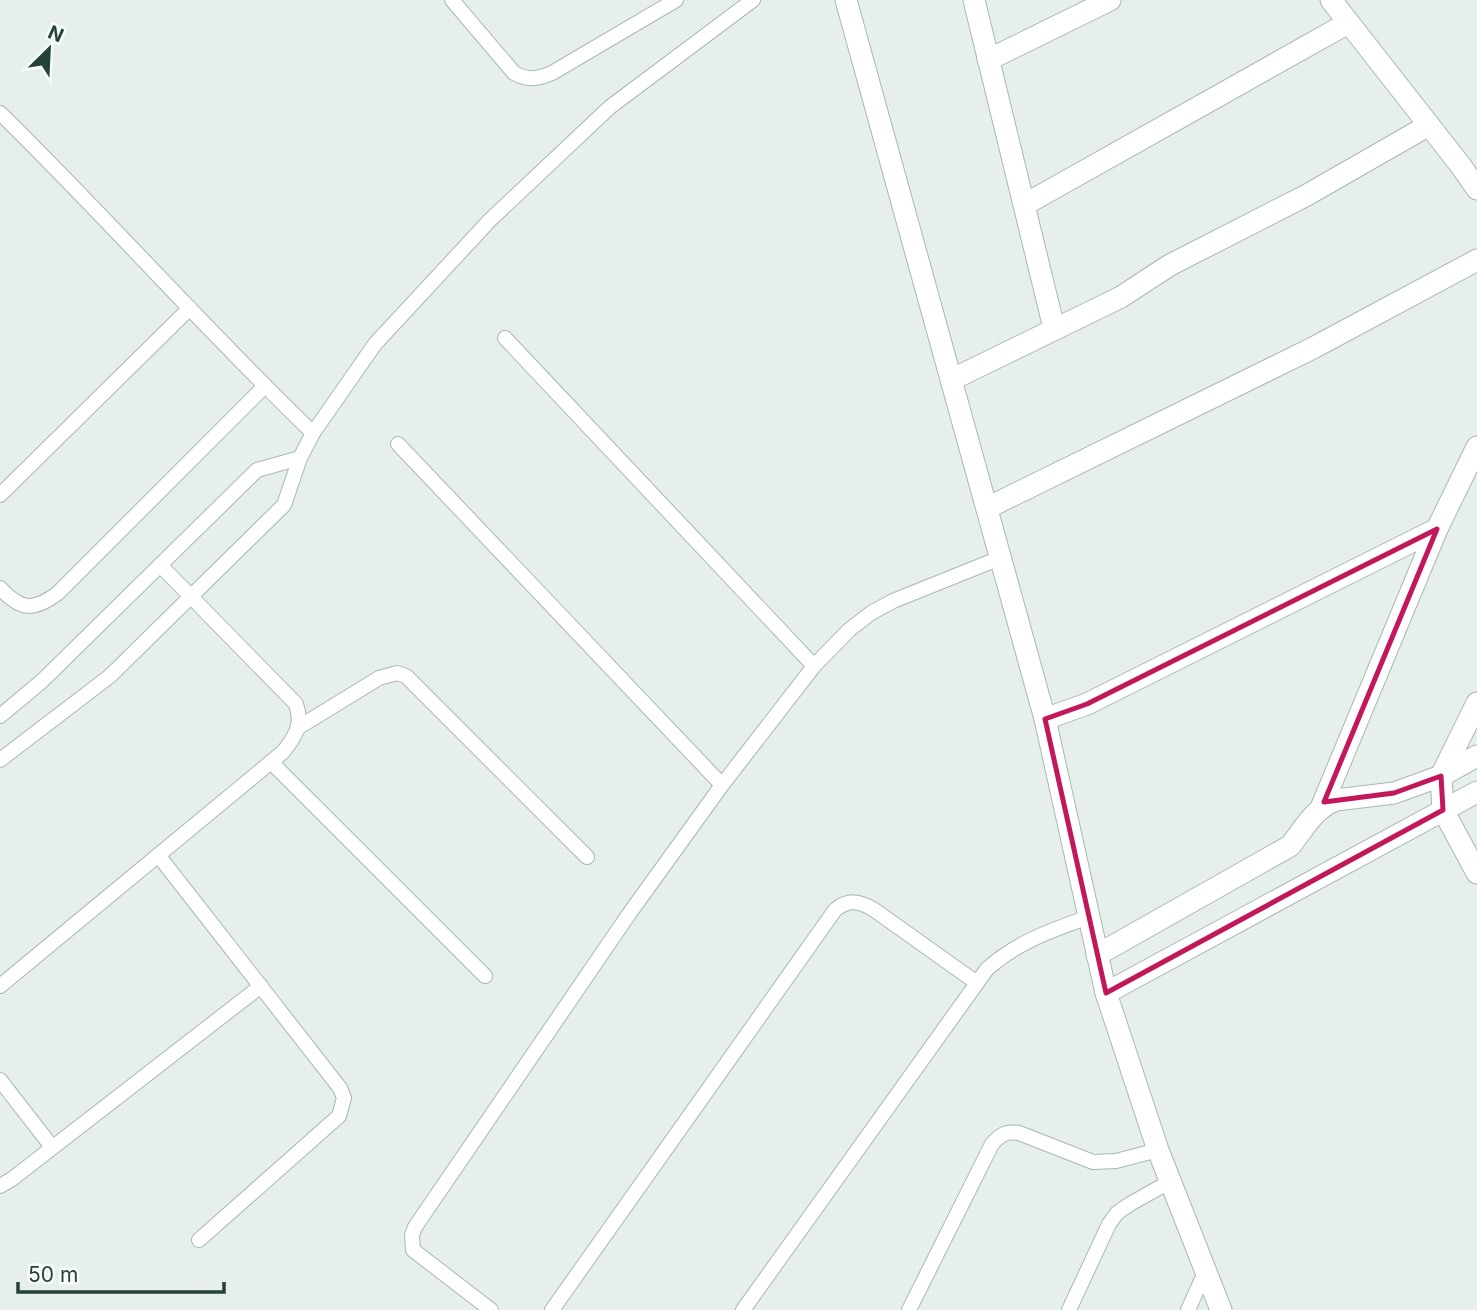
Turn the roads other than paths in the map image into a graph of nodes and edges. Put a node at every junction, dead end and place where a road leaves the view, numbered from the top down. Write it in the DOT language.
graph roads {
  1 [pos="452,0"];
  2 [pos="676,0"];
  3 [pos="753,0"];
  4 [pos="846,0"];
  5 [pos="974,0"];
  6 [pos="1110,0"];
  7 [pos="1331,0"];
  8 [pos="1349,23"];
  9 [pos="988,60"];
  10 [pos="0,113"];
  11 [pos="1429,125"];
  12 [pos="1477,189"];
  13 [pos="1024,205"];
  14 [pos="1477,260"];
  15 [pos="190,308"];
  16 [pos="1054,328"];
  17 [pos="505,338"];
  18 [pos="951,380"];
  19 [pos="264,386"];
  20 [pos="313,433"];
  21 [pos="398,444"];
  22 [pos="1477,447"];
  23 [pos="300,458"];
  24 [pos="0,495"];
  25 [pos="987,508"];
  26 [pos="1437,529"];
  27 [pos="1000,558"];
  28 [pos="160,565"];
  29 [pos="0,588"];
  30 [pos="190,596"];
  31 [pos="814,666"];
  32 [pos="1477,703"];
  33 [pos="0,716"];
  34 [pos="1045,719"];
  35 [pos="299,727"];
  36 [pos="1477,756"];
  37 [pos="0,760"];
  38 [pos="271,762"];
  39 [pos="1441,776"];
  40 [pos="722,785"];
  41 [pos="1477,792"];
  42 [pos="1321,808"];
  43 [pos="1444,810"];
  44 [pos="158,855"];
  45 [pos="587,857"];
  46 [pos="1477,873"];
  47 [pos="1089,917"];
  48 [pos="1097,955"];
  49 [pos="485,976"];
  50 [pos="977,983"];
  51 [pos="0,986"];
  52 [pos="261,986"];
  53 [pos="1106,993"];
  54 [pos="0,1080"];
  55 [pos="52,1147"];
  56 [pos="1158,1150"];
  57 [pos="1171,1181"];
  58 [pos="0,1186"];
  59 [pos="199,1240"];
  60 [pos="1206,1270"];
  61 [pos="491,1310"];
  62 [pos="552,1310"];
  63 [pos="743,1310"];
  64 [pos="909,1310"];
  65 [pos="1069,1310"];
  66 [pos="1188,1310"];
  67 [pos="1221,1310"];
  1 -- 2 [label="lane"];
  3 -- 20 [label="lane"];
  4 -- 18 [label="street"];
  5 -- 9 [label="street"];
  6 -- 9 [label="street"];
  7 -- 8 [label="street"];
  8 -- 11 [label="street"];
  8 -- 13 [label="street"];
  9 -- 13 [label="street"];
  10 -- 15 [label="lane"];
  11 -- 12 [label="street"];
  11 -- 16 [label="street"];
  13 -- 16 [label="street"];
  14 -- 25 [label="street"];
  15 -- 19 [label="lane"];
  15 -- 24 [label="lane"];
  16 -- 18 [label="street"];
  17 -- 31 [label="lane"];
  18 -- 25 [label="street"];
  19 -- 20 [label="lane"];
  19 -- 29 [label="lane"];
  20 -- 23 [label="lane"];
  21 -- 40 [label="lane"];
  22 -- 26 [label="street"];
  23 -- 28 [label="lane"];
  23 -- 30 [label="lane"];
  25 -- 27 [label="street"];
  26 -- 34 [label="street"];
  26 -- 42 [label="street"];
  27 -- 31 [label="lane"];
  27 -- 34 [label="street"];
  28 -- 30 [label="lane"];
  28 -- 33 [label="lane"];
  30 -- 35 [label="lane"];
  30 -- 37 [label="lane"];
  31 -- 40 [label="lane"];
  32 -- 39 [label="street"];
  34 -- 47 [label="street"];
  35 -- 38 [label="lane"];
  35 -- 45 [label="lane"];
  36 -- 39 [label="street"];
  38 -- 44 [label="lane"];
  38 -- 49 [label="lane"];
  39 -- 42 [label="street"];
  39 -- 43 [label="street"];
  40 -- 61 [label="lane"];
  41 -- 43 [label="street"];
  42 -- 48 [label="street"];
  43 -- 46 [label="street"];
  43 -- 53 [label="street"];
  44 -- 51 [label="lane"];
  44 -- 52 [label="lane"];
  47 -- 48 [label="street"];
  47 -- 50 [label="lane"];
  48 -- 53 [label="street"];
  50 -- 62 [label="lane"];
  50 -- 63 [label="lane"];
  52 -- 55 [label="lane"];
  52 -- 59 [label="lane"];
  53 -- 56 [label="street"];
  54 -- 55 [label="lane"];
  55 -- 58 [label="lane"];
  56 -- 57 [label="street"];
  56 -- 64 [label="lane"];
  57 -- 60 [label="street"];
  57 -- 65 [label="lane"];
  60 -- 66 [label="lane"];
  60 -- 67 [label="street"];
}
